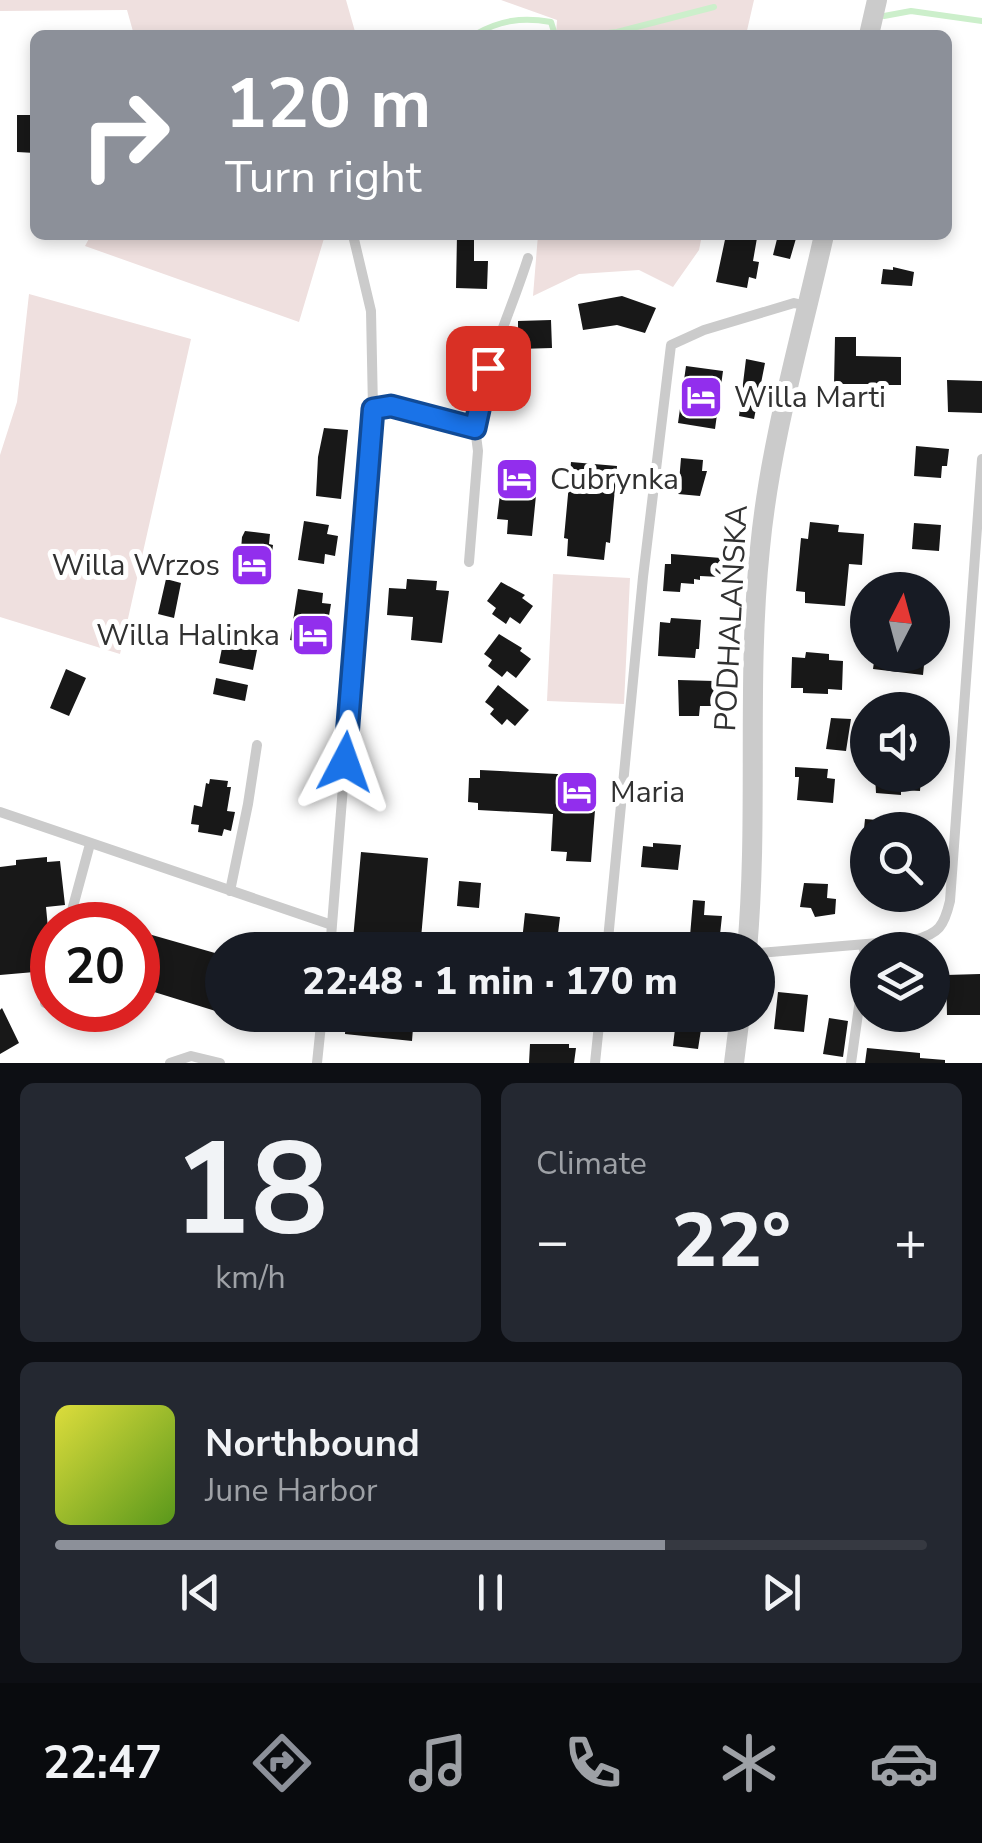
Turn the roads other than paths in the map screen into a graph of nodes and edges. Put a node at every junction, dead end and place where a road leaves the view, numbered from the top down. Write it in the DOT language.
graph roads {
  1 [pos="877,0"];
  2 [pos="870,30"];
  3 [pos="355,240"];
  4 [pos="823,240"];
  5 [pos="528,258"];
  6 [pos="808,306"];
  7 [pos="373,409"];
  8 [pos="475,428"];
  9 [pos="982,460"];
  10 [pos="469,562"];
  11 [pos="256,745"];
  12 [pos="0,812"];
  13 [pos="90,844"];
  14 [pos="230,891"];
  15 [pos="74,902"];
  16 [pos="332,925"];
  17 [pos="331,932"];
  18 [pos="609,932"];
  19 [pos="748,932"];
  20 [pos="936,932"];
  21 [pos="850,946"];
  22 [pos="775,952"];
  23 [pos="320,1032"];
  24 [pos="598,1032"];
  25 [pos="738,1032"];
  26 [pos="855,1032"];
  27 [pos="170,1063"];
  28 [pos="220,1063"];
  29 [pos="317,1063"];
  30 [pos="595,1063"];
  31 [pos="734,1063"];
  32 [pos="851,1063"];
  1 -- 2 [label="street"];
  3 -- 7 [label="lane"];
  4 -- 6 [label="street, PODHALAŃSKA"];
  5 -- 8 [label="lane"];
  6 -- 18 [label="lane"];
  6 -- 19 [label="street, PODHALAŃSKA"];
  7 -- 8 [label="lane"];
  7 -- 16 [label="lane"];
  8 -- 10 [label="lane"];
  9 -- 20 [label="lane"];
  11 -- 14 [label="lane"];
  12 -- 13 [label="lane"];
  13 -- 14 [label="lane"];
  13 -- 15 [label="lane"];
  14 -- 16 [label="lane"];
  16 -- 17 [label="lane"];
  21 -- 22 [label="lane"];
  23 -- 29 [label="lane"];
  24 -- 30 [label="lane"];
  25 -- 31 [label="street"];
  26 -- 32 [label="lane"];
  27 -- 28 [label="lane"];
}
